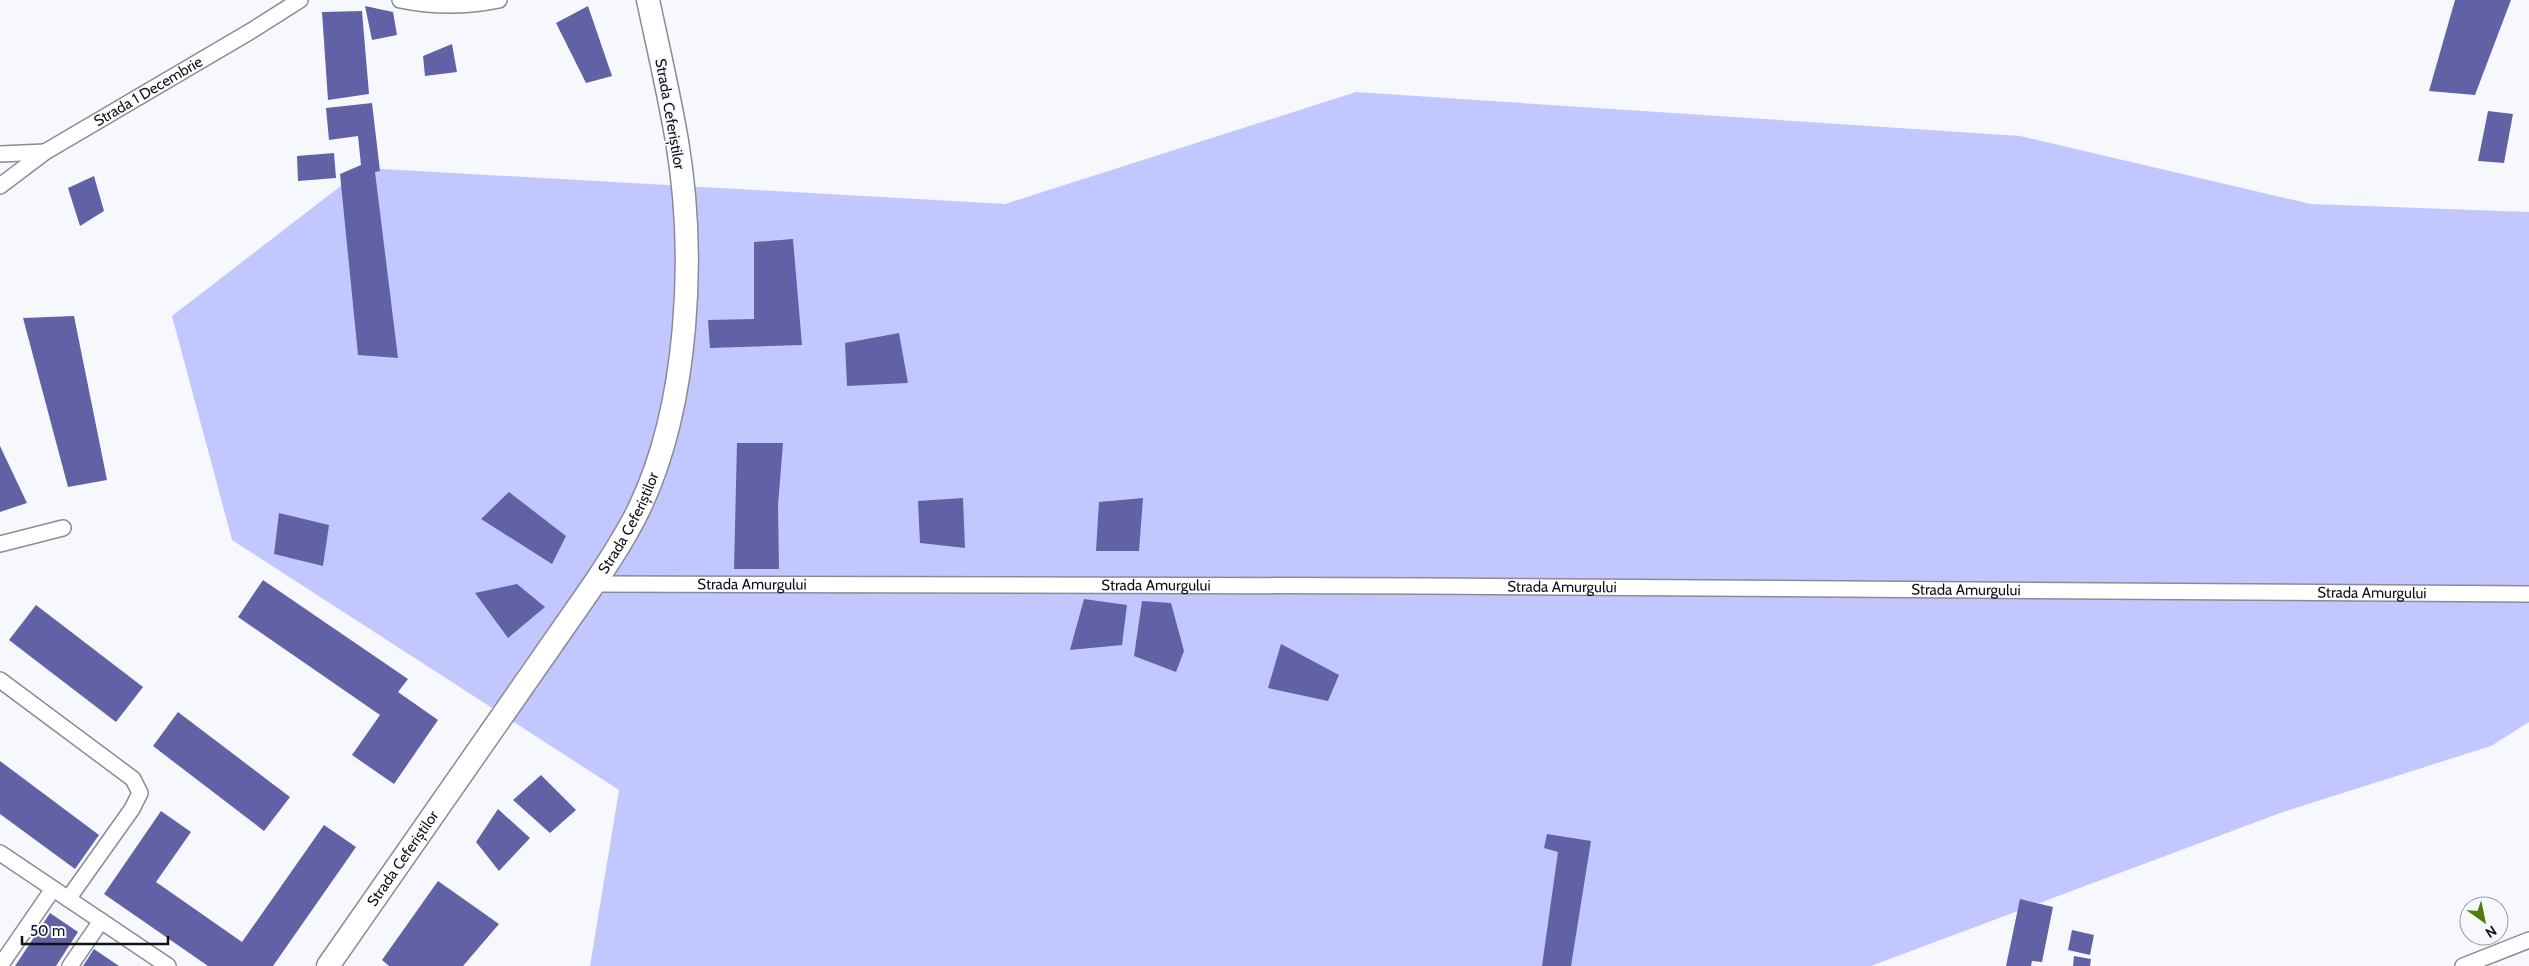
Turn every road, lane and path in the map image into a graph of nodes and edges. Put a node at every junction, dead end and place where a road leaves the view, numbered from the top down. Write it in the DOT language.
graph roads {
  1 [pos="300,0"];
  2 [pos="400,0"];
  3 [pos="499,0"];
  4 [pos="648,0"];
  5 [pos="45,152"];
  6 [pos="0,154"];
  7 [pos="0,186"];
  8 [pos="63,528"];
  9 [pos="0,544"];
  10 [pos="594,584"];
  11 [pos="2529,594"];
  12 [pos="0,680"];
  13 [pos="0,853"];
  14 [pos="53,889"];
  15 [pos="68,899"];
  16 [pos="101,921"];
  17 [pos="2529,940"];
  18 [pos="0,966"];
  19 [pos="70,966"];
  20 [pos="168,966"];
  21 [pos="328,966"];
  22 [pos="2463,966"];
  1 -- 5 [label="street, Strada 1 Decembrie"];
  2 -- 3 [label="street"];
  4 -- 10 [label="street, Strada Ceferiștilor"];
  5 -- 6 [label="street"];
  5 -- 7 [label="street, Strada 1 Decembrie"];
  8 -- 9 [label="street"];
  10 -- 11 [label="street, Strada Amurgului"];
  10 -- 21 [label="street, Strada Ceferiștilor"];
  12 -- 15 [label="street"];
  13 -- 14 [label="street"];
  14 -- 15 [label="street"];
  14 -- 18 [label="street"];
  15 -- 16 [label="street"];
  16 -- 19 [label="street"];
  16 -- 20 [label="street"];
  17 -- 22 [label="street"];
}
